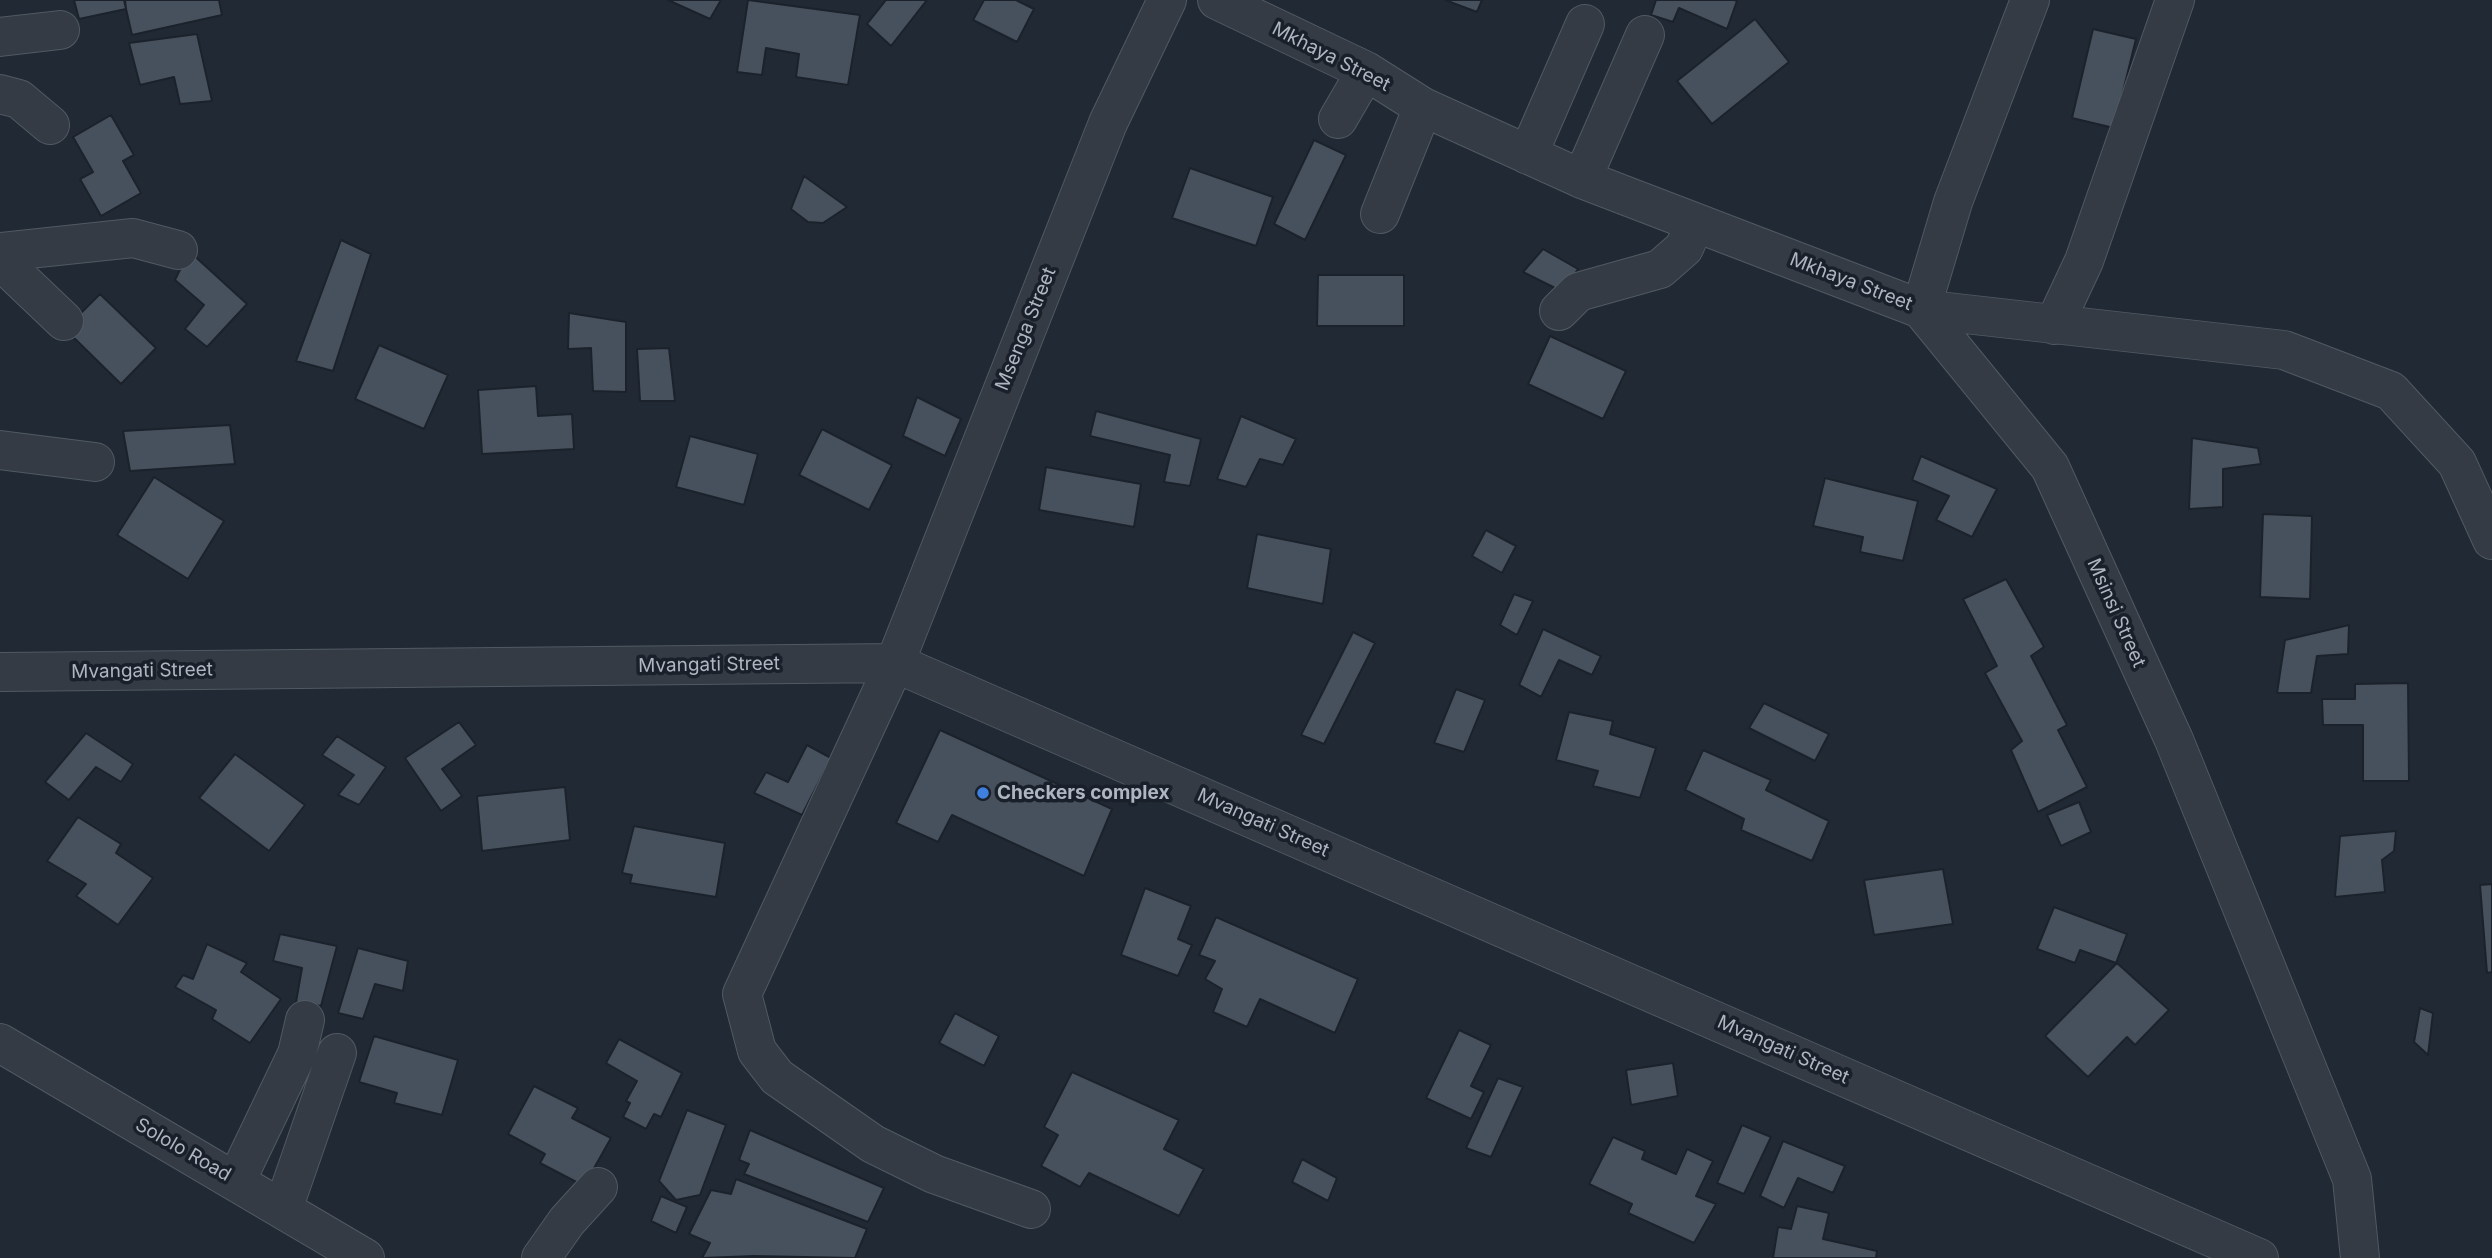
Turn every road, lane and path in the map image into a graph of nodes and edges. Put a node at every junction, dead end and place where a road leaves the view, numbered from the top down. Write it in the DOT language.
graph roads {
  1 [pos="1167,0"];
  2 [pos="1217,0"];
  3 [pos="2030,0"];
  4 [pos="2175,0"];
  5 [pos="1585,24"];
  6 [pos="60,30"];
  7 [pos="1645,34"];
  8 [pos="0,37"];
  9 [pos="1366,71"];
  10 [pos="0,94"];
  11 [pos="1423,107"];
  12 [pos="1338,119"];
  13 [pos="50,125"];
  14 [pos="1528,155"];
  15 [pos="1582,179"];
  16 [pos="1380,214"];
  17 [pos="1695,223"];
  18 [pos="178,250"];
  19 [pos="0,252"];
  20 [pos="0,260"];
  21 [pos="1921,309"];
  22 [pos="1559,311"];
  23 [pos="64,321"];
  24 [pos="2054,325"];
  25 [pos="0,450"];
  26 [pos="95,463"];
  27 [pos="2492,540"];
  28 [pos="895,663"];
  29 [pos="0,672"];
  30 [pos="306,1020"];
  31 [pos="0,1042"];
  32 [pos="337,1053"];
  33 [pos="236,1181"];
  34 [pos="598,1187"];
  35 [pos="283,1209"];
  36 [pos="1031,1209"];
  37 [pos="365,1258"];
  38 [pos="541,1258"];
  39 [pos="2259,1258"];
  40 [pos="2360,1258"];
  1 -- 28 [label="street, Msenga Street"];
  2 -- 9 [label="street, Mkhaya Street"];
  3 -- 21 [label="street"];
  4 -- 24 [label="street"];
  5 -- 14 [label="street"];
  6 -- 8 [label="street"];
  7 -- 15 [label="street"];
  9 -- 11 [label="street, Mkhaya Street"];
  9 -- 12 [label="street"];
  10 -- 13 [label="street"];
  11 -- 14 [label="street, Mkhaya Street"];
  11 -- 16 [label="street"];
  14 -- 15 [label="street, Mkhaya Street"];
  15 -- 17 [label="street, Mkhaya Street"];
  17 -- 21 [label="street, Mkhaya Street"];
  17 -- 22 [label="street"];
  18 -- 19 [label="street"];
  20 -- 23 [label="street"];
  21 -- 24 [label="street, Mkhaya Street"];
  21 -- 40 [label="street, Msinsi Street"];
  24 -- 27 [label="street, Mkhaya Street"];
  25 -- 26 [label="street"];
  28 -- 29 [label="street, Mvangati Street"];
  28 -- 36 [label="street, Msenga Street"];
  28 -- 39 [label="street, Mvangati Street"];
  30 -- 33 [label="street"];
  31 -- 33 [label="street, Sololo Road"];
  32 -- 35 [label="street"];
  33 -- 35 [label="street, Sololo Road"];
  34 -- 38 [label="street"];
  35 -- 37 [label="street, Sololo Road"];
}
